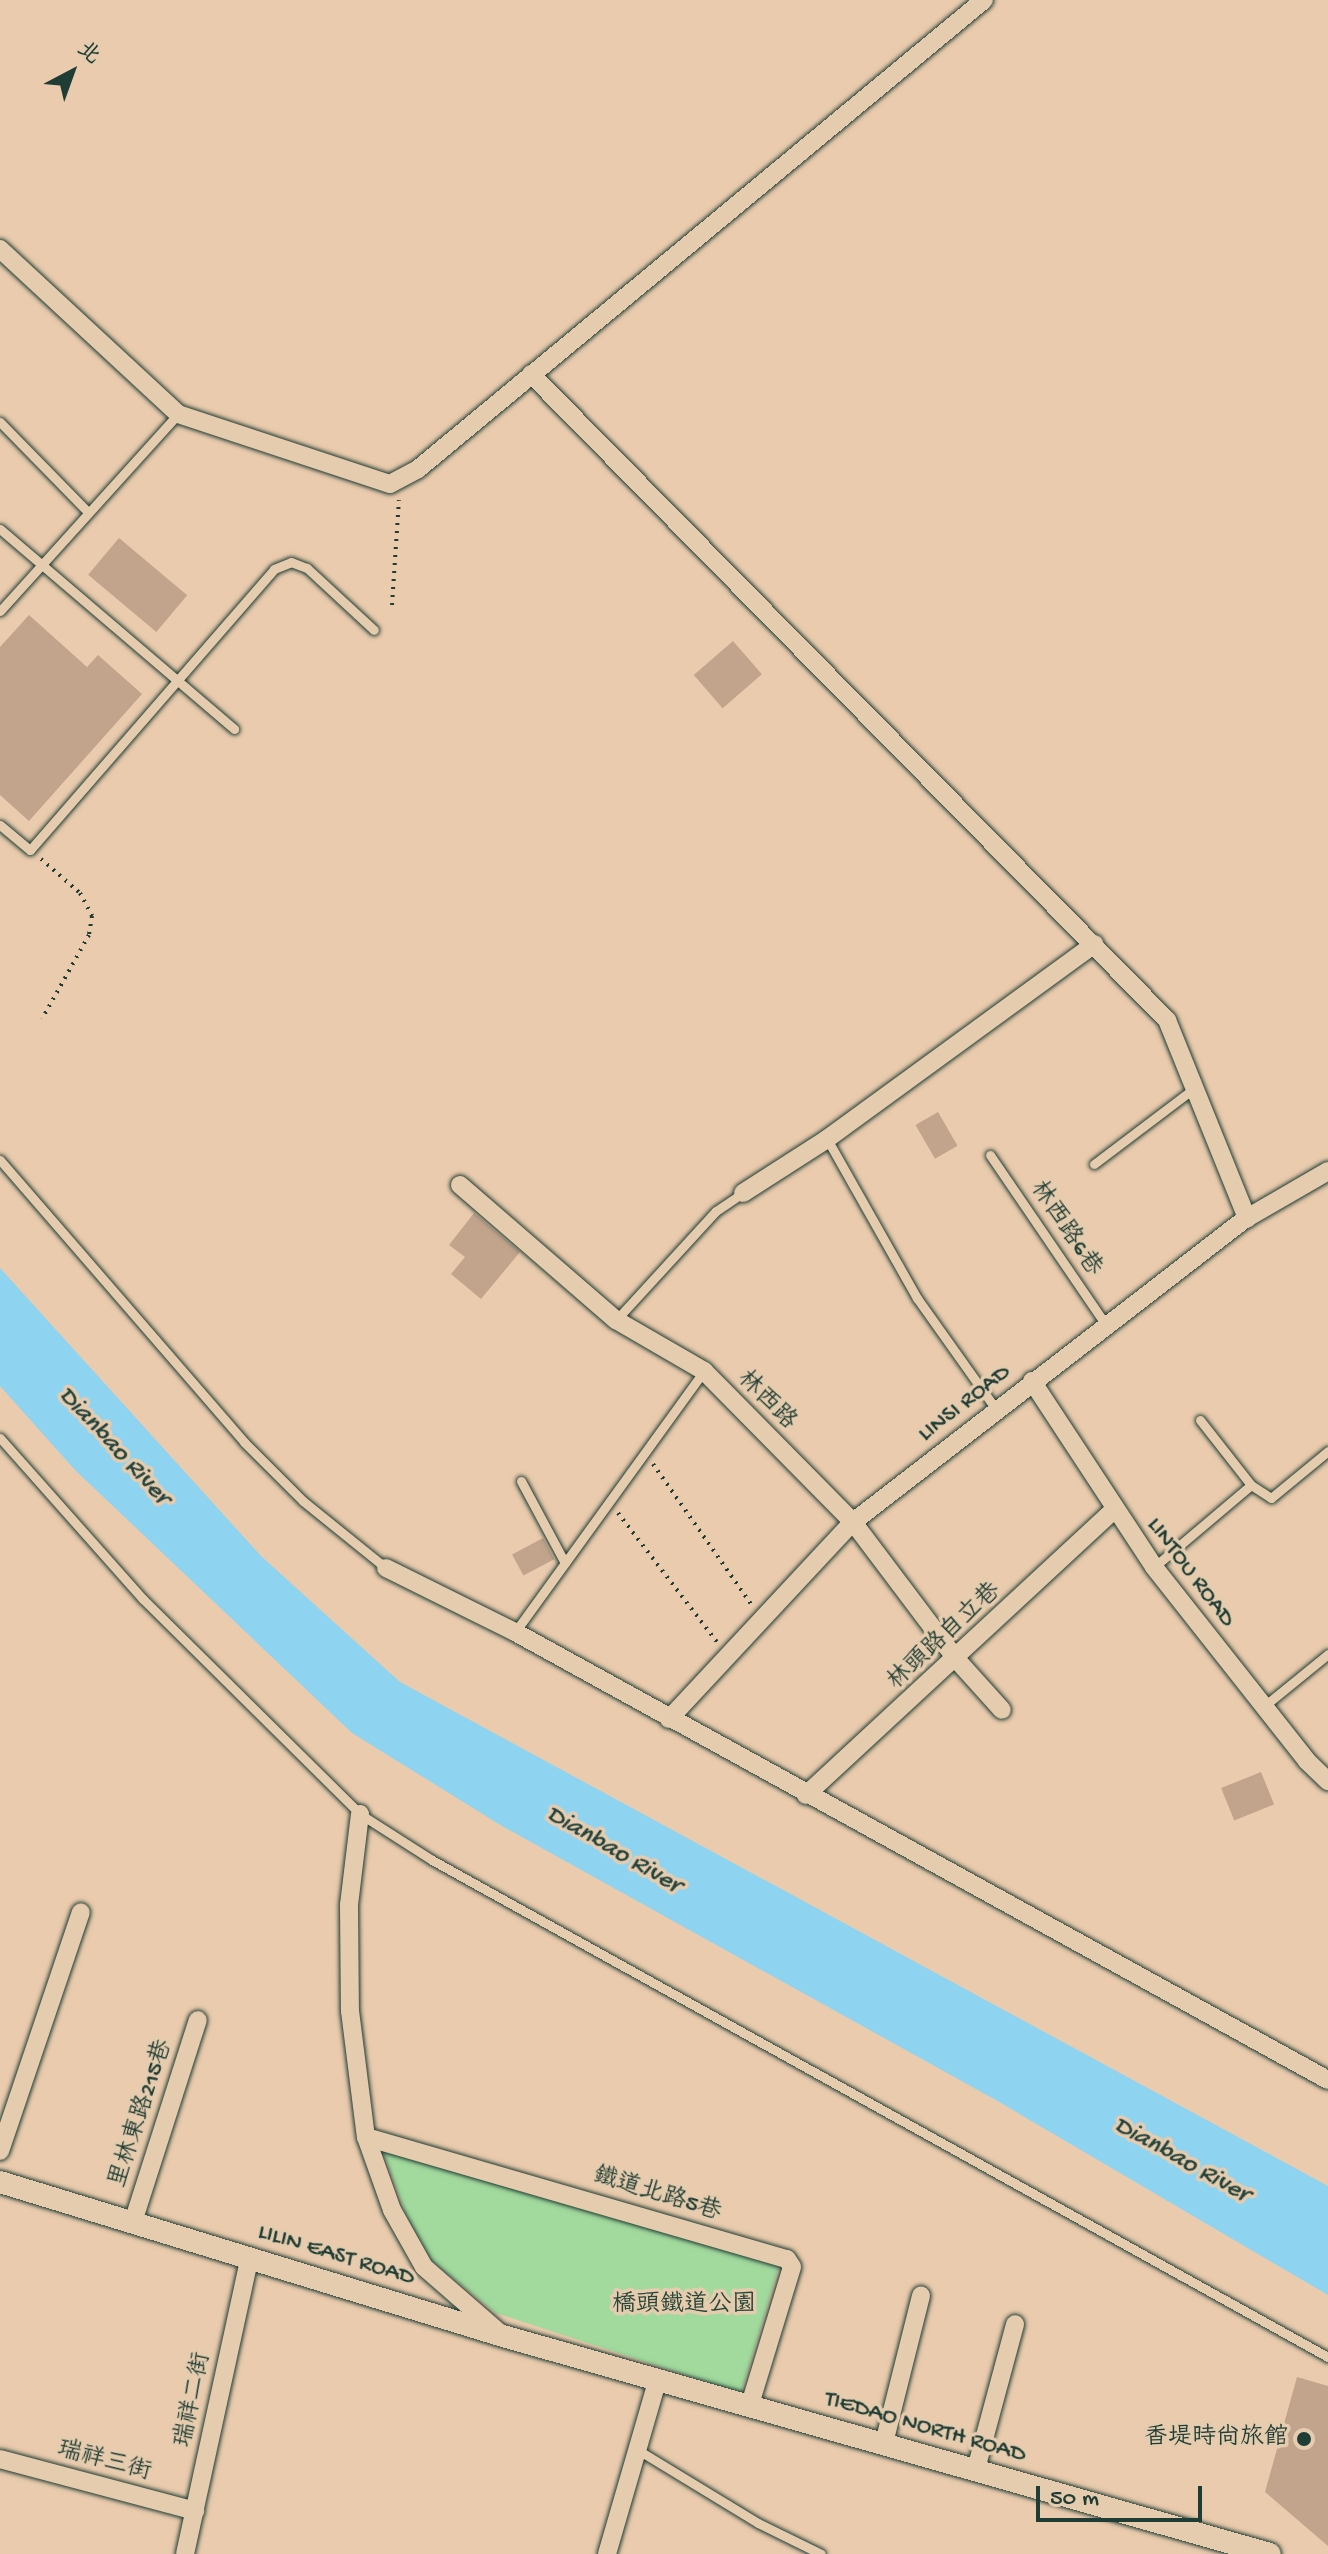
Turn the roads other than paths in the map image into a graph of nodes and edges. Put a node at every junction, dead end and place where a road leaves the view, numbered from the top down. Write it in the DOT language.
graph roads {
  1 [pos="984,0"];
  2 [pos="0,249"];
  3 [pos="531,374"];
  4 [pos="178,414"];
  5 [pos="0,422"];
  6 [pos="87,511"];
  7 [pos="0,529"];
  8 [pos="41,564"];
  9 [pos="0,611"];
  10 [pos="374,630"];
  11 [pos="176,680"];
  12 [pos="234,729"];
  13 [pos="0,825"];
  14 [pos="1094,944"];
  15 [pos="1193,1089"];
  16 [pos="827,1139"];
  17 [pos="990,1155"];
  18 [pos="0,1160"];
  19 [pos="1094,1164"];
  20 [pos="1328,1171"];
  21 [pos="460,1185"];
  22 [pos="743,1193"];
  23 [pos="1247,1218"];
  24 [pos="616,1320"];
  25 [pos="1106,1325"];
  26 [pos="704,1371"];
  27 [pos="1032,1381"];
  28 [pos="996,1409"];
  29 [pos="1200,1420"];
  30 [pos="0,1438"];
  31 [pos="1328,1451"];
  32 [pos="521,1481"];
  33 [pos="1251,1485"];
  34 [pos="1113,1511"];
  35 [pos="853,1522"];
  36 [pos="565,1563"];
  37 [pos="1154,1567"];
  38 [pos="386,1568"];
  39 [pos="515,1632"];
  40 [pos="1328,1654"];
  41 [pos="957,1660"];
  42 [pos="1263,1707"];
  43 [pos="1002,1710"];
  44 [pos="669,1719"];
  45 [pos="1328,1781"];
  46 [pos="806,1795"];
  47 [pos="360,1814"];
  48 [pos="81,1912"];
  49 [pos="198,2020"];
  50 [pos="1328,2080"];
  51 [pos="366,2137"];
  52 [pos="0,2151"];
  53 [pos="0,2182"];
  54 [pos="133,2222"];
  55 [pos="250,2257"];
  56 [pos="921,2296"];
  57 [pos="1015,2324"];
  58 [pos="503,2336"];
  59 [pos="1328,2357"];
  60 [pos="658,2378"];
  61 [pos="750,2404"];
  62 [pos="884,2443"];
  63 [pos="635,2448"];
  64 [pos="0,2459"];
  65 [pos="976,2469"];
  66 [pos="195,2511"];
  67 [pos="1264,2553"];
  68 [pos="185,2554"];
  69 [pos="607,2554"];
  70 [pos="821,2554"];
  1 -- 3 [label="street"];
  2 -- 4 [label="street"];
  3 -- 4 [label="street"];
  3 -- 14 [label="street"];
  4 -- 6 [label="lane"];
  5 -- 6 [label="lane"];
  6 -- 8 [label="lane"];
  7 -- 8 [label="lane"];
  8 -- 9 [label="lane"];
  8 -- 11 [label="lane"];
  10 -- 11 [label="lane"];
  11 -- 12 [label="lane"];
  11 -- 13 [label="lane"];
  14 -- 15 [label="street"];
  14 -- 16 [label="street"];
  15 -- 19 [label="lane"];
  15 -- 23 [label="street"];
  16 -- 22 [label="street"];
  16 -- 28 [label="lane"];
  17 -- 25 [label="lane, 林西路6巷"];
  18 -- 38 [label="lane"];
  20 -- 23 [label="street, LINSI ROAD"];
  21 -- 24 [label="street"];
  22 -- 24 [label="lane"];
  23 -- 25 [label="street, LINSI ROAD"];
  24 -- 26 [label="street"];
  25 -- 27 [label="street, LINSI ROAD"];
  26 -- 35 [label="street, 林西路"];
  26 -- 36 [label="lane, 林西路"];
  27 -- 28 [label="street, LINSI ROAD"];
  27 -- 34 [label="street, LINTOU ROAD"];
  28 -- 35 [label="street, LINSI ROAD"];
  29 -- 33 [label="lane"];
  30 -- 47 [label="lane"];
  31 -- 33 [label="lane"];
  32 -- 36 [label="lane"];
  33 -- 37 [label="lane"];
  34 -- 37 [label="street, LINTOU ROAD"];
  34 -- 41 [label="street, 林頭路自立巷"];
  35 -- 41 [label="street, 林西路"];
  35 -- 44 [label="street, LINSI ROAD"];
  36 -- 39 [label="lane, 林西路"];
  37 -- 42 [label="street, LINTOU ROAD"];
  38 -- 39 [label="street"];
  39 -- 44 [label="street"];
  40 -- 42 [label="lane"];
  41 -- 43 [label="street, 林西路"];
  41 -- 46 [label="street, 林頭路自立巷"];
  42 -- 45 [label="street, LINTOU ROAD"];
  44 -- 46 [label="street"];
  46 -- 50 [label="street"];
  47 -- 51 [label="street"];
  47 -- 59 [label="lane"];
  48 -- 52 [label="street"];
  49 -- 54 [label="street, 里林東路215巷"];
  51 -- 58 [label="street"];
  51 -- 61 [label="street, 鐵道北路5巷"];
  53 -- 54 [label="street, LILIN EAST ROAD"];
  54 -- 55 [label="street, LILIN EAST ROAD"];
  55 -- 58 [label="street, LILIN EAST ROAD"];
  55 -- 66 [label="street, 瑞祥二街"];
  56 -- 62 [label="street"];
  57 -- 65 [label="street"];
  58 -- 60 [label="street, LILIN EAST ROAD"];
  60 -- 61 [label="street, TIEDAO NORTH ROAD"];
  60 -- 63 [label="street"];
  61 -- 62 [label="street, TIEDAO NORTH ROAD"];
  62 -- 65 [label="street, TIEDAO NORTH ROAD"];
  63 -- 69 [label="street"];
  63 -- 70 [label="lane"];
  64 -- 66 [label="street, 瑞祥三街"];
  65 -- 67 [label="street, TIEDAO NORTH ROAD"];
  66 -- 68 [label="street, 瑞祥二街"];
}
